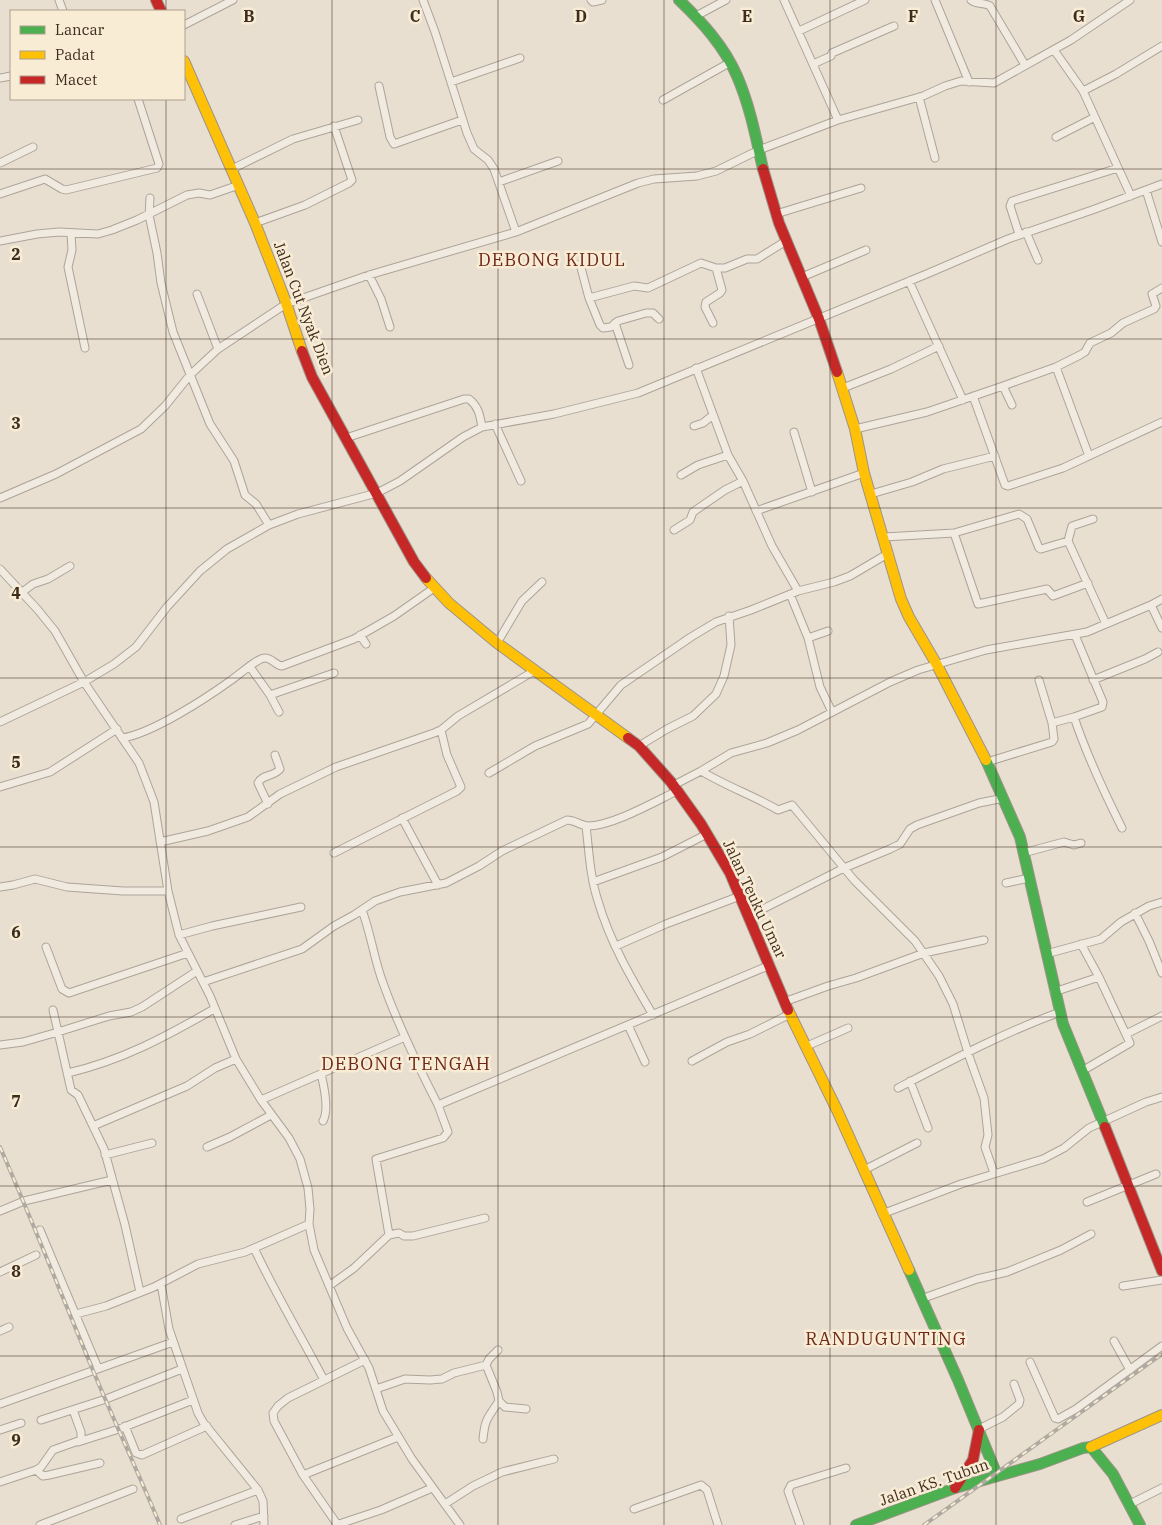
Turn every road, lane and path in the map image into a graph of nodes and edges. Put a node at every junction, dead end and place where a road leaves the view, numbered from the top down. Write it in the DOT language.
graph roads {
  1 [pos="233,0"];
  2 [pos="424,0"];
  3 [pos="591,0"];
  4 [pos="602,0"];
  5 [pos="680,0"];
  6 [pos="726,0"];
  7 [pos="784,0"];
  8 [pos="865,0"];
  9 [pos="935,0"];
  10 [pos="971,0"];
  11 [pos="1130,0"];
  12 [pos="696,16"];
  13 [pos="185,24"];
  14 [pos="894,26"];
  15 [pos="799,31"];
  16 [pos="1162,46"];
  17 [pos="1054,50"];
  18 [pos="520,58"];
  19 [pos="185,63"];
  20 [pos="729,63"];
  21 [pos="813,64"];
  22 [pos="1025,65"];
  23 [pos="451,82"];
  24 [pos="969,82"];
  25 [pos="379,86"];
  26 [pos="1083,91"];
  27 [pos="920,97"];
  28 [pos="138,100"];
  29 [pos="663,100"];
  30 [pos="1095,117"];
  31 [pos="358,120"];
  32 [pos="462,120"];
  33 [pos="838,120"];
  34 [pos="334,126"];
  35 [pos="1056,137"];
  36 [pos="33,147"];
  37 [pos="759,150"];
  38 [pos="935,158"];
  39 [pos="558,161"];
  40 [pos="0,163"];
  41 [pos="1118,168"];
  42 [pos="232,169"];
  43 [pos="499,182"];
  44 [pos="1162,184"];
  45 [pos="239,185"];
  46 [pos="861,188"];
  47 [pos="1146,190"];
  48 [pos="0,194"];
  49 [pos="1131,196"];
  50 [pos="150,198"];
  51 [pos="149,213"];
  52 [pos="776,214"];
  53 [pos="255,223"];
  54 [pos="516,232"];
  55 [pos="70,233"];
  56 [pos="1023,233"];
  57 [pos="0,241"];
  58 [pos="786,241"];
  59 [pos="1162,242"];
  60 [pos="866,250"];
  61 [pos="1038,260"];
  62 [pos="580,264"];
  63 [pos="716,268"];
  64 [pos="369,275"];
  65 [pos="802,277"];
  66 [pos="909,281"];
  67 [pos="1162,288"];
  68 [pos="197,294"];
  69 [pos="589,298"];
  70 [pos="286,304"];
  71 [pos="819,318"];
  72 [pos="659,319"];
  73 [pos="615,323"];
  74 [pos="713,323"];
  75 [pos="390,327"];
  76 [pos="939,346"];
  77 [pos="85,348"];
  78 [pos="218,349"];
  79 [pos="629,365"];
  80 [pos="1056,367"];
  81 [pos="696,368"];
  82 [pos="190,375"];
  83 [pos="1004,386"];
  84 [pos="843,388"];
  85 [pos="973,396"];
  86 [pos="963,400"];
  87 [pos="1012,406"];
  88 [pos="713,415"];
  89 [pos="1162,422"];
  90 [pos="495,424"];
  91 [pos="694,426"];
  92 [pos="482,427"];
  93 [pos="856,429"];
  94 [pos="794,432"];
  95 [pos="346,438"];
  96 [pos="728,455"];
  97 [pos="995,456"];
  98 [pos="1089,456"];
  99 [pos="864,473"];
  100 [pos="681,475"];
  101 [pos="743,480"];
  102 [pos="521,481"];
  103 [pos="812,492"];
  104 [pos="377,494"];
  105 [pos="871,494"];
  106 [pos="0,498"];
  107 [pos="756,511"];
  108 [pos="1093,519"];
  109 [pos="269,525"];
  110 [pos="674,530"];
  111 [pos="954,534"];
  112 [pos="884,537"];
  113 [pos="1068,541"];
  114 [pos="889,553"];
  115 [pos="70,566"];
  116 [pos="0,569"];
  117 [pos="542,582"];
  118 [pos="1088,583"];
  119 [pos="434,588"];
  120 [pos="798,590"];
  121 [pos="21,593"];
  122 [pos="790,594"];
  123 [pos="1162,599"];
  124 [pos="449,604"];
  125 [pos="1151,605"];
  126 [pos="729,616"];
  127 [pos="1106,624"];
  128 [pos="1162,628"];
  129 [pos="828,631"];
  130 [pos="360,635"];
  131 [pos="1075,635"];
  132 [pos="808,638"];
  133 [pos="496,642"];
  134 [pos="366,644"];
  135 [pos="1158,652"];
  136 [pos="937,665"];
  137 [pos="250,667"];
  138 [pos="534,671"];
  139 [pos="334,672"];
  140 [pos="1039,680"];
  141 [pos="1093,680"];
  142 [pos="84,682"];
  143 [pos="270,695"];
  144 [pos="279,712"];
  145 [pos="832,712"];
  146 [pos="596,714"];
  147 [pos="1074,717"];
  148 [pos="0,722"];
  149 [pos="1052,723"];
  150 [pos="117,729"];
  151 [pos="441,730"];
  152 [pos="122,738"];
  153 [pos="639,746"];
  154 [pos="275,755"];
  155 [pos="987,762"];
  156 [pos="702,772"];
  157 [pos="489,773"];
  158 [pos="0,787"];
  159 [pos="675,788"];
  160 [pos="1004,798"];
  161 [pos="268,804"];
  162 [pos="402,818"];
  163 [pos="586,826"];
  164 [pos="1122,828"];
  165 [pos="707,834"];
  166 [pos="160,842"];
  167 [pos="1081,843"];
  168 [pos="1023,852"];
  169 [pos="334,853"];
  170 [pos="844,868"];
  171 [pos="1029,878"];
  172 [pos="593,882"];
  173 [pos="1006,883"];
  174 [pos="438,885"];
  175 [pos="0,887"];
  176 [pos="168,892"];
  177 [pos="740,896"];
  178 [pos="1162,902"];
  179 [pos="302,907"];
  180 [pos="362,910"];
  181 [pos="1135,913"];
  182 [pos="749,916"];
  183 [pos="179,935"];
  184 [pos="984,940"];
  185 [pos="1082,944"];
  186 [pos="616,946"];
  187 [pos="46,947"];
  188 [pos="924,952"];
  189 [pos="188,953"];
  190 [pos="1046,954"];
  191 [pos="770,965"];
  192 [pos="197,971"];
  193 [pos="1162,973"];
  194 [pos="1099,977"];
  195 [pos="203,982"];
  196 [pos="1054,992"];
  197 [pos="784,1002"];
  198 [pos="214,1009"];
  199 [pos="53,1010"];
  200 [pos="1060,1012"];
  201 [pos="790,1014"];
  202 [pos="652,1015"];
  203 [pos="1162,1016"];
  204 [pos="628,1025"];
  205 [pos="848,1028"];
  206 [pos="58,1032"];
  207 [pos="1126,1034"];
  208 [pos="405,1036"];
  209 [pos="0,1046"];
  210 [pos="807,1046"];
  211 [pos="968,1051"];
  212 [pos="236,1059"];
  213 [pos="692,1061"];
  214 [pos="645,1062"];
  215 [pos="1082,1071"];
  216 [pos="68,1073"];
  217 [pos="321,1074"];
  218 [pos="910,1082"];
  219 [pos="898,1088"];
  220 [pos="1162,1097"];
  221 [pos="261,1100"];
  222 [pos="438,1105"];
  223 [pos="271,1115"];
  224 [pos="323,1121"];
  225 [pos="1104,1123"];
  226 [pos="93,1126"];
  227 [pos="928,1128"];
  228 [pos="152,1143"];
  229 [pos="917,1143"];
  230 [pos="207,1147"];
  231 [pos="105,1155"];
  232 [pos="864,1170"];
  233 [pos="994,1173"];
  234 [pos="1156,1174"];
  235 [pos="112,1180"];
  236 [pos="1129,1185"];
  237 [pos="1087,1202"];
  238 [pos="0,1211"];
  239 [pos="882,1214"];
  240 [pos="485,1218"];
  241 [pos="309,1224"];
  242 [pos="40,1230"];
  243 [pos="1091,1234"];
  244 [pos="389,1235"];
  245 [pos="254,1248"];
  246 [pos="36,1255"];
  247 [pos="1162,1270"];
  248 [pos="0,1272"];
  249 [pos="1162,1280"];
  250 [pos="161,1284"];
  251 [pos="329,1286"];
  252 [pos="1123,1286"];
  253 [pos="140,1292"];
  254 [pos="921,1298"];
  255 [pos="76,1314"];
  256 [pos="10,1327"];
  257 [pos="0,1331"];
  258 [pos="1114,1341"];
  259 [pos="173,1342"];
  260 [pos="1162,1346"];
  261 [pos="498,1350"];
  262 [pos="365,1360"];
  263 [pos="1030,1362"];
  264 [pos="486,1365"];
  265 [pos="98,1368"];
  266 [pos="182,1369"];
  267 [pos="1130,1370"];
  268 [pos="324,1380"];
  269 [pos="1014,1384"];
  270 [pos="376,1389"];
  271 [pos="193,1400"];
  272 [pos="499,1401"];
  273 [pos="0,1404"];
  274 [pos="73,1410"];
  275 [pos="526,1410"];
  276 [pos="1162,1416"];
  277 [pos="41,1420"];
  278 [pos="21,1423"];
  279 [pos="126,1426"];
  280 [pos="207,1426"];
  281 [pos="980,1429"];
  282 [pos="0,1430"];
  283 [pos="398,1436"];
  284 [pos="483,1439"];
  285 [pos="78,1442"];
  286 [pos="1091,1447"];
  287 [pos="554,1459"];
  288 [pos="100,1463"];
  289 [pos="846,1468"];
  290 [pos="36,1470"];
  291 [pos="303,1475"];
  292 [pos="997,1475"];
  293 [pos="0,1482"];
  294 [pos="432,1488"];
  295 [pos="955,1488"];
  296 [pos="1162,1488"];
  297 [pos="133,1489"];
  298 [pos="258,1490"];
  299 [pos="445,1504"];
  300 [pos="1130,1504"];
  301 [pos="634,1509"];
  302 [pos="264,1516"];
  303 [pos="181,1520"];
  304 [pos="40,1525"];
  305 [pos="235,1525"];
  306 [pos="264,1525"];
  307 [pos="337,1525"];
  308 [pos="460,1525"];
  309 [pos="718,1525"];
  310 [pos="800,1525"];
  311 [pos="856,1525"];
  312 [pos="1140,1525"];
  1 -- 13 [label="street"];
  2 -- 23 [label="street"];
  3 -- 4 [label="street"];
  5 -- 12 [label="main road"];
  6 -- 12 [label="street"];
  7 -- 15 [label="street"];
  8 -- 15 [label="street"];
  9 -- 24 [label="street"];
  10 -- 22 [label="street"];
  11 -- 17 [label="street"];
  12 -- 20 [label="main road"];
  14 -- 21 [label="street"];
  15 -- 21 [label="street"];
  16 -- 26 [label="street"];
  17 -- 22 [label="street"];
  17 -- 26 [label="street"];
  18 -- 23 [label="street"];
  19 -- 42 [label="main road, Jalan Cut Nyak Dien"];
  20 -- 29 [label="street"];
  20 -- 37 [label="main road"];
  21 -- 33 [label="street"];
  22 -- 24 [label="street"];
  23 -- 32 [label="street"];
  24 -- 27 [label="street"];
  25 -- 32 [label="street"];
  26 -- 30 [label="street"];
  27 -- 33 [label="street"];
  27 -- 38 [label="street"];
  28 -- 48 [label="street"];
  30 -- 35 [label="street"];
  30 -- 41 [label="street"];
  31 -- 34 [label="street"];
  32 -- 43 [label="street"];
  33 -- 37 [label="street"];
  34 -- 42 [label="street"];
  34 -- 53 [label="street"];
  36 -- 40 [label="street"];
  37 -- 52 [label="main road"];
  37 -- 54 [label="street"];
  39 -- 43 [label="street"];
  41 -- 49 [label="street"];
  41 -- 56 [label="street"];
  42 -- 45 [label="main road, Jalan Cut Nyak Dien"];
  43 -- 54 [label="street"];
  44 -- 47 [label="street"];
  45 -- 51 [label="street"];
  45 -- 53 [label="main road, Jalan Cut Nyak Dien"];
  46 -- 52 [label="street"];
  47 -- 49 [label="street"];
  47 -- 59 [label="street"];
  49 -- 56 [label="street"];
  50 -- 51 [label="street"];
  51 -- 55 [label="street"];
  51 -- 82 [label="street"];
  52 -- 58 [label="main road"];
  53 -- 70 [label="main road, Jalan Cut Nyak Dien"];
  54 -- 64 [label="street"];
  55 -- 57 [label="street"];
  55 -- 77 [label="street"];
  56 -- 61 [label="street"];
  56 -- 66 [label="street"];
  58 -- 63 [label="street"];
  58 -- 65 [label="main road"];
  60 -- 65 [label="street"];
  62 -- 69 [label="street"];
  63 -- 69 [label="street"];
  63 -- 74 [label="street"];
  64 -- 70 [label="street"];
  64 -- 75 [label="street"];
  65 -- 71 [label="main road"];
  66 -- 71 [label="street"];
  66 -- 76 [label="street"];
  67 -- 80 [label="street"];
  68 -- 78 [label="street"];
  69 -- 73 [label="street"];
  70 -- 78 [label="street"];
  70 -- 95 [label="main road, Jalan Cut Nyak Dien"];
  71 -- 81 [label="street"];
  71 -- 84 [label="main road"];
  72 -- 73 [label="street"];
  73 -- 79 [label="street"];
  76 -- 84 [label="street"];
  76 -- 86 [label="street"];
  78 -- 82 [label="street"];
  80 -- 83 [label="street"];
  80 -- 98 [label="street"];
  81 -- 88 [label="street"];
  81 -- 90 [label="street"];
  82 -- 106 [label="street"];
  82 -- 109 [label="street"];
  83 -- 85 [label="street"];
  83 -- 87 [label="street"];
  84 -- 93 [label="main road"];
  85 -- 86 [label="street"];
  85 -- 97 [label="street"];
  86 -- 93 [label="street"];
  88 -- 91 [label="street"];
  88 -- 96 [label="street"];
  89 -- 98 [label="street"];
  90 -- 92 [label="street"];
  90 -- 102 [label="street"];
  92 -- 95 [label="street"];
  92 -- 104 [label="street"];
  93 -- 99 [label="main road"];
  94 -- 103 [label="street"];
  95 -- 104 [label="main road, Jalan Cut Nyak Dien"];
  96 -- 100 [label="street"];
  96 -- 101 [label="street"];
  97 -- 98 [label="street"];
  97 -- 105 [label="street"];
  99 -- 103 [label="street"];
  99 -- 105 [label="main road"];
  101 -- 107 [label="street"];
  101 -- 110 [label="street"];
  103 -- 107 [label="street"];
  104 -- 109 [label="street"];
  104 -- 119 [label="main road, Jalan Cut Nyak Dien"];
  105 -- 112 [label="main road"];
  107 -- 120 [label="street"];
  108 -- 113 [label="street"];
  109 -- 142 [label="street"];
  111 -- 112 [label="street"];
  111 -- 113 [label="street"];
  111 -- 118 [label="street"];
  112 -- 114 [label="main road"];
  113 -- 118 [label="street"];
  114 -- 120 [label="street"];
  114 -- 136 [label="main road"];
  115 -- 121 [label="street"];
  116 -- 121 [label="street"];
  117 -- 133 [label="street"];
  118 -- 127 [label="street"];
  119 -- 124 [label="main road, Jalan Cut Nyak Dien"];
  119 -- 130 [label="street"];
  120 -- 122 [label="street"];
  121 -- 142 [label="street"];
  122 -- 126 [label="street"];
  122 -- 132 [label="street"];
  123 -- 125 [label="street"];
  124 -- 133 [label="main road, Jalan Teuku Umar"];
  125 -- 127 [label="street"];
  125 -- 128 [label="street"];
  126 -- 146 [label="street"];
  126 -- 153 [label="street"];
  127 -- 131 [label="street"];
  129 -- 132 [label="street"];
  130 -- 134 [label="street"];
  130 -- 137 [label="street"];
  131 -- 136 [label="street"];
  131 -- 141 [label="street"];
  132 -- 145 [label="street"];
  133 -- 138 [label="main road, Jalan Teuku Umar"];
  135 -- 141 [label="street"];
  136 -- 145 [label="street"];
  136 -- 155 [label="main road"];
  137 -- 143 [label="street"];
  137 -- 152 [label="street"];
  138 -- 146 [label="main road, Jalan Teuku Umar"];
  138 -- 151 [label="street"];
  139 -- 143 [label="street"];
  140 -- 149 [label="street"];
  141 -- 147 [label="street"];
  142 -- 148 [label="street"];
  142 -- 150 [label="street"];
  143 -- 144 [label="street"];
  145 -- 156 [label="street"];
  146 -- 153 [label="main road, Jalan Teuku Umar"];
  146 -- 157 [label="street"];
  147 -- 149 [label="street"];
  147 -- 164 [label="street"];
  149 -- 155 [label="street"];
  150 -- 152 [label="street"];
  150 -- 158 [label="street"];
  151 -- 161 [label="street"];
  151 -- 162 [label="street"];
  152 -- 166 [label="street"];
  153 -- 159 [label="main road, Jalan Teuku Umar"];
  154 -- 161 [label="street"];
  155 -- 160 [label="main road"];
  156 -- 159 [label="street"];
  156 -- 170 [label="street"];
  159 -- 163 [label="street"];
  159 -- 165 [label="main road, Jalan Teuku Umar"];
  160 -- 168 [label="main road"];
  160 -- 170 [label="street"];
  161 -- 166 [label="street"];
  162 -- 169 [label="street"];
  162 -- 174 [label="street"];
  163 -- 172 [label="street"];
  163 -- 174 [label="street"];
  165 -- 172 [label="street"];
  165 -- 177 [label="main road, Jalan Teuku Umar"];
  166 -- 176 [label="street"];
  167 -- 168 [label="street"];
  168 -- 171 [label="main road"];
  170 -- 182 [label="street"];
  170 -- 188 [label="street"];
  171 -- 173 [label="street"];
  171 -- 190 [label="main road"];
  172 -- 186 [label="street"];
  174 -- 180 [label="street"];
  175 -- 176 [label="street"];
  176 -- 183 [label="street"];
  177 -- 182 [label="main road, Jalan Teuku Umar"];
  177 -- 186 [label="street"];
  178 -- 181 [label="street"];
  179 -- 183 [label="street"];
  180 -- 195 [label="street"];
  180 -- 208 [label="street"];
  181 -- 185 [label="street"];
  181 -- 193 [label="street"];
  182 -- 191 [label="main road, Jalan Teuku Umar"];
  183 -- 189 [label="street"];
  184 -- 188 [label="street"];
  185 -- 190 [label="street"];
  185 -- 194 [label="street"];
  186 -- 202 [label="street"];
  187 -- 189 [label="street"];
  188 -- 197 [label="street"];
  188 -- 211 [label="street"];
  189 -- 192 [label="street"];
  190 -- 196 [label="main road"];
  191 -- 197 [label="main road, Jalan Teuku Umar"];
  191 -- 202 [label="street"];
  192 -- 195 [label="street"];
  192 -- 206 [label="street"];
  194 -- 196 [label="street"];
  194 -- 207 [label="street"];
  195 -- 198 [label="street"];
  196 -- 200 [label="main road"];
  197 -- 201 [label="main road, Jalan Teuku Umar"];
  198 -- 212 [label="street"];
  198 -- 216 [label="street"];
  199 -- 206 [label="street"];
  200 -- 211 [label="street"];
  200 -- 215 [label="main road"];
  201 -- 210 [label="main road, Jalan Teuku Umar"];
  201 -- 213 [label="street"];
  202 -- 204 [label="street"];
  203 -- 207 [label="street"];
  204 -- 214 [label="street"];
  204 -- 222 [label="street"];
  205 -- 210 [label="street"];
  206 -- 209 [label="street"];
  206 -- 216 [label="street"];
  207 -- 215 [label="street"];
  208 -- 217 [label="street"];
  208 -- 222 [label="street"];
  210 -- 232 [label="main road, Jalan Teuku Umar"];
  211 -- 218 [label="street"];
  211 -- 233 [label="street"];
  212 -- 221 [label="street"];
  212 -- 226 [label="street"];
  215 -- 225 [label="main road"];
  216 -- 226 [label="street"];
  217 -- 221 [label="street"];
  217 -- 224 [label="street"];
  218 -- 219 [label="street"];
  218 -- 227 [label="street"];
  220 -- 225 [label="street"];
  221 -- 223 [label="street"];
  222 -- 244 [label="street"];
  223 -- 230 [label="street"];
  223 -- 241 [label="street"];
  225 -- 233 [label="street"];
  225 -- 236 [label="main road"];
  226 -- 231 [label="street"];
  228 -- 231 [label="street"];
  229 -- 232 [label="street"];
  231 -- 235 [label="street"];
  232 -- 239 [label="main road, Jalan Teuku Umar"];
  233 -- 239 [label="street"];
  234 -- 236 [label="street"];
  235 -- 238 [label="street"];
  235 -- 253 [label="street"];
  236 -- 237 [label="street"];
  236 -- 247 [label="main road"];
  239 -- 254 [label="main road, Jalan Teuku Umar"];
  240 -- 244 [label="street"];
  241 -- 245 [label="street"];
  241 -- 251 [label="street"];
  242 -- 255 [label="street"];
  243 -- 254 [label="street"];
  244 -- 251 [label="street"];
  245 -- 250 [label="street"];
  245 -- 268 [label="street"];
  246 -- 248 [label="street"];
  249 -- 252 [label="street"];
  250 -- 253 [label="street"];
  250 -- 259 [label="street"];
  251 -- 262 [label="street"];
  253 -- 255 [label="street"];
  254 -- 281 [label="main road, Jalan Teuku Umar"];
  255 -- 265 [label="street"];
  256 -- 257 [label="street"];
  258 -- 267 [label="street"];
  259 -- 265 [label="street"];
  259 -- 266 [label="street"];
  260 -- 267 [label="street"];
  261 -- 264 [label="street"];
  262 -- 268 [label="street"];
  262 -- 270 [label="street"];
  263 -- 267 [label="street"];
  264 -- 270 [label="street"];
  264 -- 272 [label="street"];
  265 -- 273 [label="street"];
  266 -- 271 [label="street"];
  266 -- 274 [label="street"];
  268 -- 291 [label="street"];
  269 -- 281 [label="street"];
  270 -- 283 [label="street"];
  271 -- 279 [label="street"];
  271 -- 280 [label="street"];
  272 -- 275 [label="street"];
  272 -- 284 [label="street"];
  274 -- 277 [label="street"];
  274 -- 285 [label="street"];
  276 -- 286 [label="main road, Jalan KS. Tubun"];
  278 -- 282 [label="street"];
  279 -- 280 [label="street"];
  279 -- 285 [label="street"];
  280 -- 298 [label="street"];
  281 -- 292 [label="main road, Jalan Teuku Umar"];
  281 -- 295 [label="main road"];
  283 -- 291 [label="street"];
  283 -- 294 [label="street"];
  285 -- 290 [label="street"];
  286 -- 292 [label="main road, Jalan KS. Tubun"];
  286 -- 300 [label="main road"];
  287 -- 299 [label="street"];
  288 -- 290 [label="street"];
  289 -- 310 [label="street"];
  290 -- 293 [label="street"];
  291 -- 307 [label="street"];
  292 -- 295 [label="main road, Jalan KS. Tubun"];
  294 -- 299 [label="street"];
  294 -- 307 [label="street"];
  295 -- 311 [label="main road, Jalan KS. Tubun"];
  296 -- 300 [label="street"];
  297 -- 304 [label="street"];
  298 -- 302 [label="street"];
  298 -- 303 [label="street"];
  299 -- 308 [label="street"];
  300 -- 312 [label="main road"];
  301 -- 309 [label="street"];
  302 -- 305 [label="street"];
  302 -- 306 [label="street"];
}
